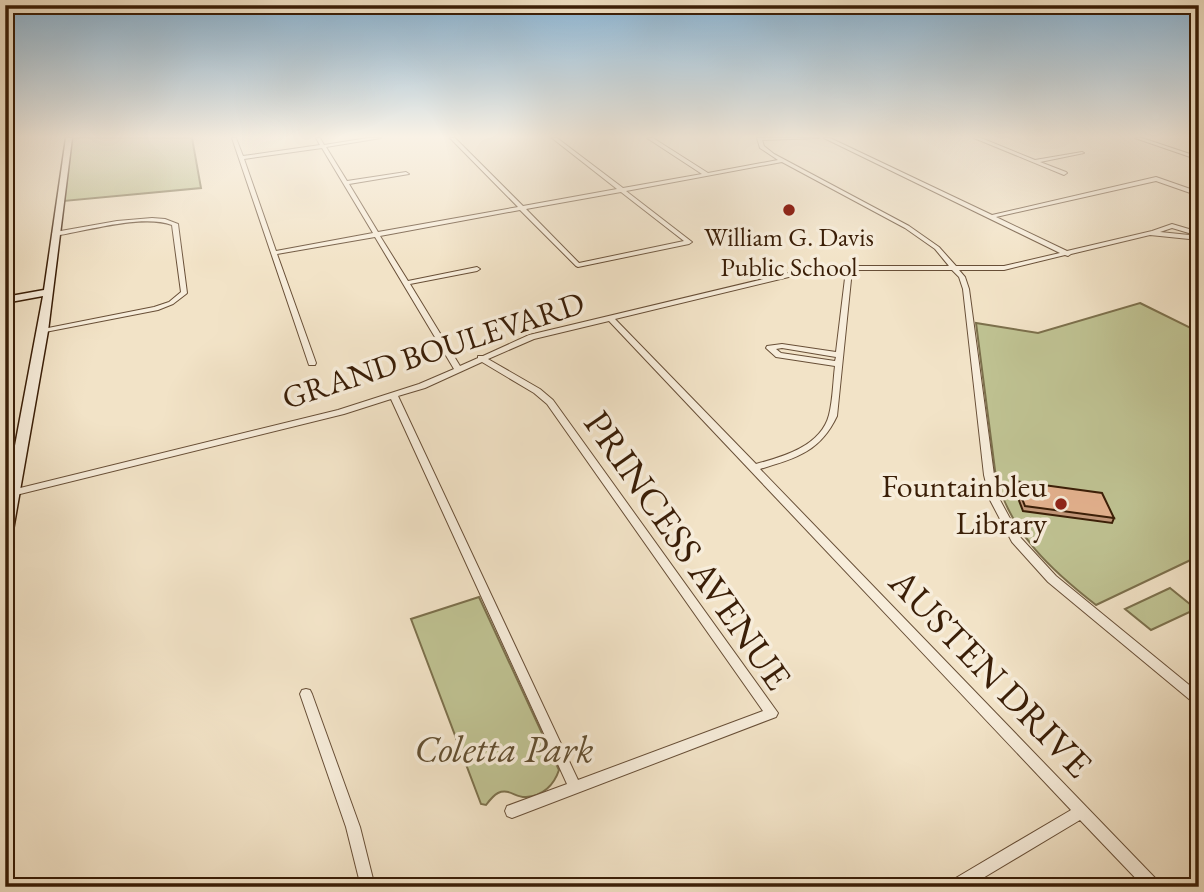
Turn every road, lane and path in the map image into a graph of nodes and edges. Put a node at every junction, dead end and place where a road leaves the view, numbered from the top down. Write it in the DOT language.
graph roads {
  1 [pos="63,180"];
  2 [pos="249,180"];
  3 [pos="344,180"];
  4 [pos="368,180"];
  5 [pos="493,180"];
  6 [pos="608,180"];
  7 [pos="676,180"];
  8 [pos="818,180"];
  9 [pos="912,180"];
  10 [pos="1153,180"];
  11 [pos="1158,180"];
  12 [pos="346,183"];
  13 [pos="621,190"];
  14 [pos="1199,194"];
  15 [pos="521,208"];
  16 [pos="990,217"];
  17 [pos="55,234"];
  18 [pos="377,234"];
  19 [pos="1199,236"];
  20 [pos="274,253"];
  21 [pos="1068,254"];
  22 [pos="849,268"];
  23 [pos="477,269"];
  24 [pos="956,270"];
  25 [pos="406,283"];
  26 [pos="48,292"];
  27 [pos="5,300"];
  28 [pos="610,318"];
  29 [pos="43,331"];
  30 [pos="481,358"];
  31 [pos="839,359"];
  32 [pos="312,363"];
  33 [pos="458,369"];
  34 [pos="394,396"];
  35 [pos="754,468"];
  36 [pos="12,493"];
  37 [pos="5,536"];
  38 [pos="306,694"];
  39 [pos="1199,700"];
  40 [pos="575,787"];
  41 [pos="512,811"];
  42 [pos="1082,811"];
  43 [pos="368,887"];
  44 [pos="954,887"];
  45 [pos="1154,887"];
  1 -- 17 [label="street"];
  2 -- 20 [label="street"];
  3 -- 12 [label="street"];
  4 -- 12 [label="street"];
  5 -- 15 [label="street"];
  6 -- 13 [label="street"];
  7 -- 13 [label="street"];
  8 -- 24 [label="street"];
  9 -- 16 [label="street"];
  10 -- 16 [label="street"];
  11 -- 14 [label="street"];
  12 -- 18 [label="street"];
  13 -- 15 [label="street"];
  13 -- 15 [label="street"];
  15 -- 18 [label="street"];
  16 -- 21 [label="street"];
  17 -- 26 [label="street"];
  17 -- 29 [label="street"];
  18 -- 20 [label="street"];
  18 -- 25 [label="street"];
  19 -- 21 [label="street, GRAND BOULEVARD"];
  20 -- 32 [label="street"];
  21 -- 24 [label="street, GRAND BOULEVARD"];
  22 -- 24 [label="street, GRAND BOULEVARD"];
  22 -- 28 [label="street, GRAND BOULEVARD"];
  22 -- 31 [label="street"];
  23 -- 25 [label="street"];
  24 -- 39 [label="street"];
  25 -- 33 [label="street"];
  26 -- 27 [label="street"];
  26 -- 29 [label="street"];
  28 -- 30 [label="street, GRAND BOULEVARD"];
  28 -- 35 [label="street, AUSTEN DRIVE"];
  29 -- 36 [label="street"];
  30 -- 33 [label="street, GRAND BOULEVARD"];
  30 -- 40 [label="street, PRINCESS AVENUE"];
  31 -- 31 [label="street"];
  31 -- 35 [label="street"];
  33 -- 34 [label="street, GRAND BOULEVARD"];
  34 -- 36 [label="street, GRAND BOULEVARD"];
  34 -- 40 [label="street"];
  35 -- 42 [label="street, AUSTEN DRIVE"];
  36 -- 37 [label="street"];
  38 -- 43 [label="street"];
  40 -- 41 [label="street, PRINCESS AVENUE"];
  42 -- 44 [label="street"];
  42 -- 45 [label="street, AUSTEN DRIVE"];
}
